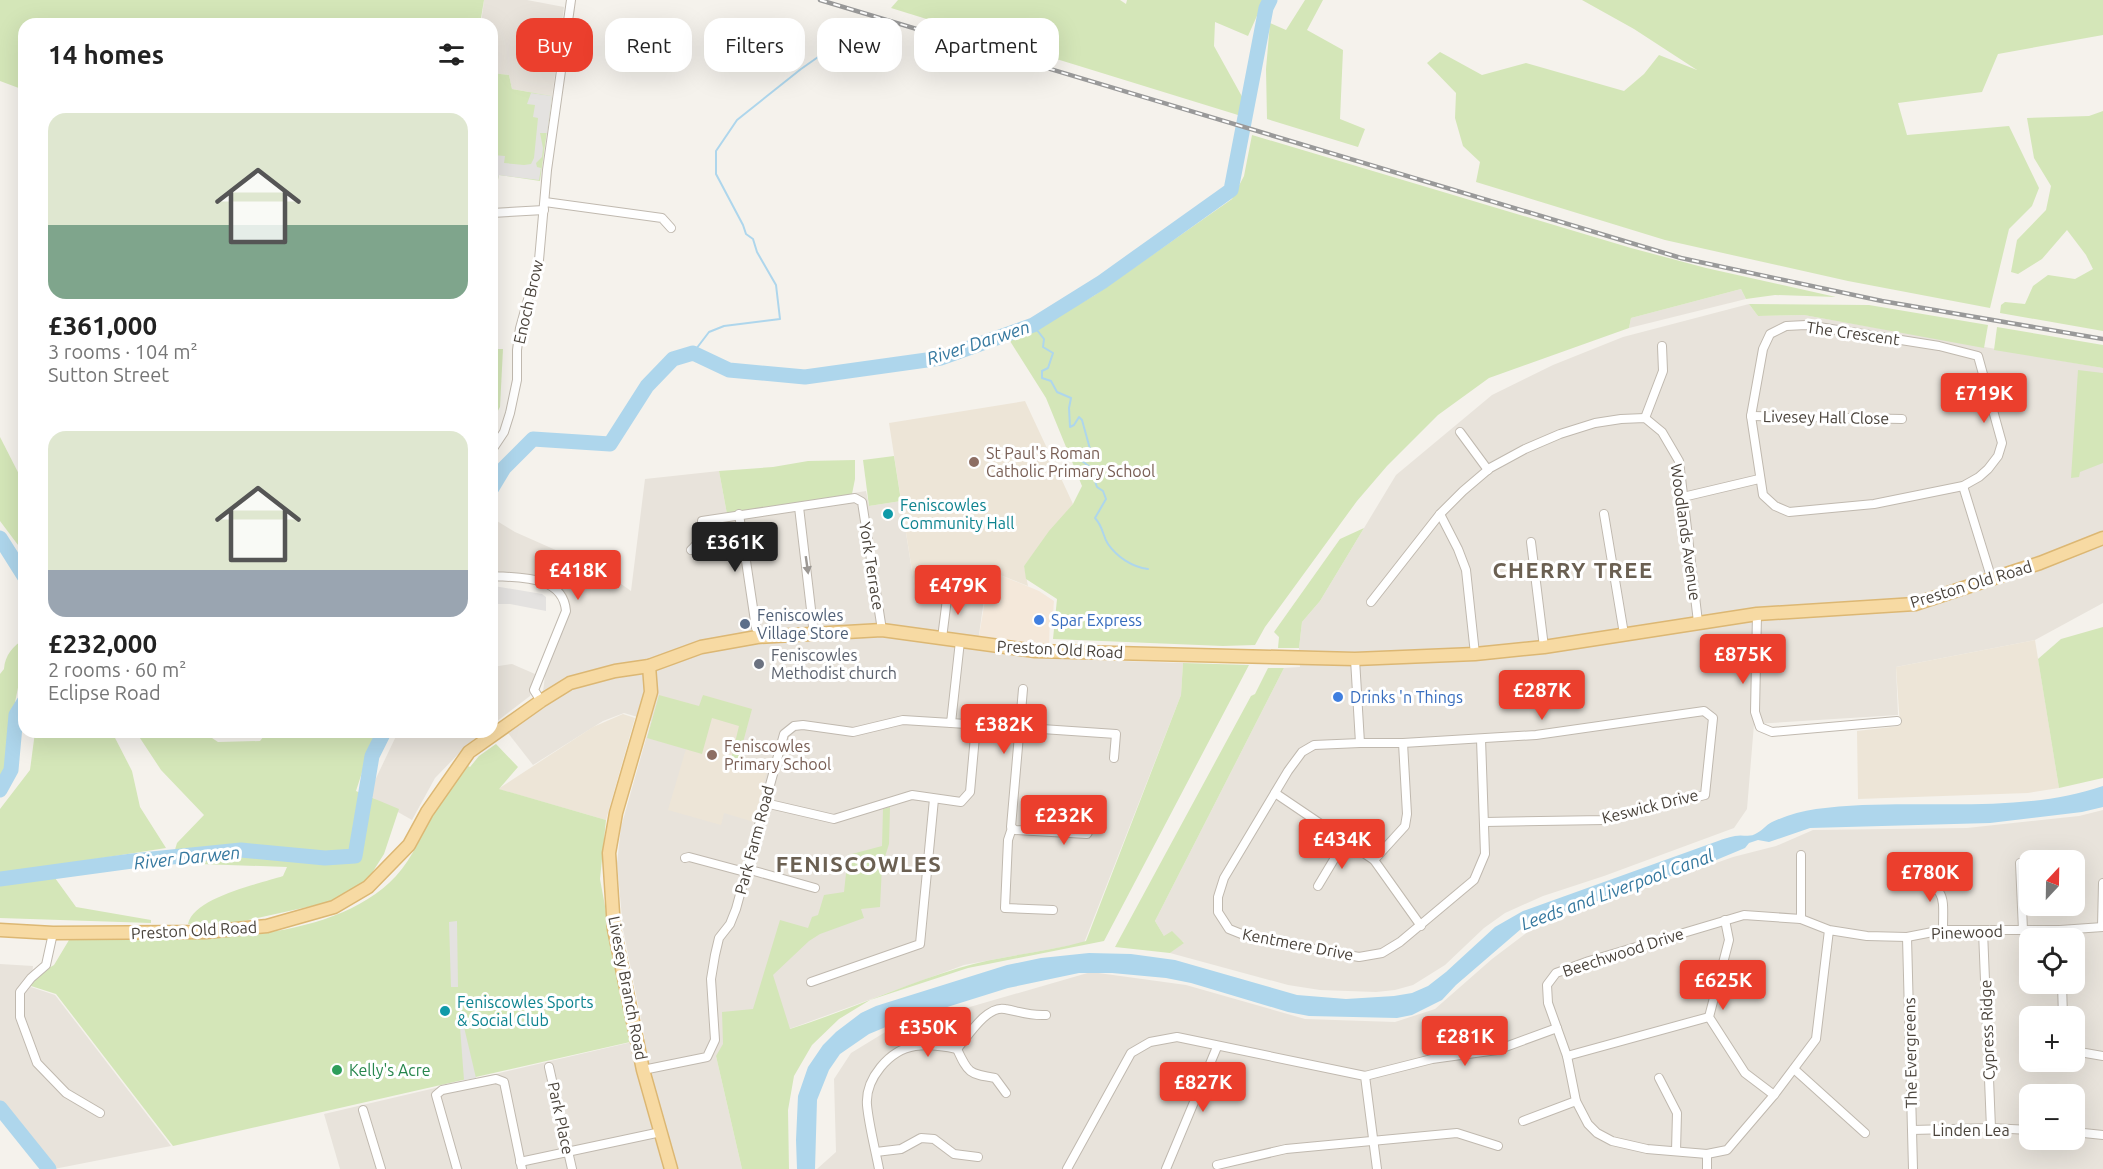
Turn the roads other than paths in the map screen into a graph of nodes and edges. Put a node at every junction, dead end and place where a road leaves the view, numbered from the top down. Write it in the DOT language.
graph roads {
  1 [pos="571,0"];
  2 [pos="544,206"];
  3 [pos="498,212"];
  4 [pos="671,228"];
  5 [pos="1662,346"];
  6 [pos="1751,416"];
  7 [pos="1645,418"];
  8 [pos="1902,419"];
  9 [pos="1460,432"];
  10 [pos="498,441"];
  11 [pos="1488,470"];
  12 [pos="1759,479"];
  13 [pos="1963,486"];
  14 [pos="1683,497"];
  15 [pos="799,507"];
  16 [pos="739,514"];
  17 [pos="1440,514"];
  18 [pos="1605,514"];
  19 [pos="2103,538"];
  20 [pos="1531,542"];
  21 [pos="691,550"];
  22 [pos="498,577"];
  23 [pos="1992,580"];
  24 [pos="948,591"];
  25 [pos="1371,602"];
  26 [pos="1757,614"];
  27 [pos="1698,622"];
  28 [pos="756,628"];
  29 [pos="882,630"];
  30 [pos="814,634"];
  31 [pos="1624,634"];
  32 [pos="942,638"];
  33 [pos="960,641"];
  34 [pos="1544,647"];
  35 [pos="1475,654"];
  36 [pos="1355,659"];
  37 [pos="649,666"];
  38 [pos="1023,689"];
  39 [pos="541,701"];
  40 [pos="1713,718"];
  41 [pos="1897,721"];
  42 [pos="951,723"];
  43 [pos="976,725"];
  44 [pos="1019,727"];
  45 [pos="498,731"];
  46 [pos="489,738"];
  47 [pos="1481,739"];
  48 [pos="1360,743"];
  49 [pos="1403,743"];
  50 [pos="1114,758"];
  51 [pos="1275,793"];
  52 [pos="934,799"];
  53 [pos="1094,801"];
  54 [pos="765,803"];
  55 [pos="1485,822"];
  56 [pos="1012,828"];
  57 [pos="1345,841"];
  58 [pos="1801,855"];
  59 [pos="685,858"];
  60 [pos="1374,861"];
  61 [pos="746,871"];
  62 [pos="1911,879"];
  63 [pos="2103,883"];
  64 [pos="1318,886"];
  65 [pos="815,888"];
  66 [pos="1053,910"];
  67 [pos="1801,919"];
  68 [pos="1725,920"];
  69 [pos="1421,926"];
  70 [pos="2102,927"];
  71 [pos="2085,928"];
  72 [pos="0,930"];
  73 [pos="1829,930"];
  74 [pos="1943,930"];
  75 [pos="2019,930"];
  76 [pos="1983,931"];
  77 [pos="53,933"];
  78 [pos="1867,936"];
  79 [pos="1907,938"];
  80 [pos="811,982"];
  81 [pos="1046,1015"];
  82 [pos="1709,1017"];
  83 [pos="1557,1028"];
  84 [pos="1217,1047"];
  85 [pos="957,1049"];
  86 [pos="2085,1053"];
  87 [pos="1567,1056"];
  88 [pos="2103,1056"];
  89 [pos="549,1067"];
  90 [pos="1794,1069"];
  91 [pos="643,1070"];
  92 [pos="1365,1076"];
  93 [pos="1659,1078"];
  94 [pos="1006,1093"];
  95 [pos="1774,1095"];
  96 [pos="1576,1101"];
  97 [pos="363,1110"];
  98 [pos="100,1113"];
  99 [pos="1523,1121"];
  100 [pos="1991,1128"];
  101 [pos="2019,1129"];
  102 [pos="1912,1130"];
  103 [pos="661,1132"];
  104 [pos="1865,1133"];
  105 [pos="2085,1133"];
  106 [pos="2103,1135"];
  107 [pos="1372,1142"];
  108 [pos="1498,1146"];
  109 [pos="1676,1151"];
  110 [pos="568,1152"];
  111 [pos="876,1152"];
  112 [pos="1707,1154"];
  113 [pos="978,1157"];
  114 [pos="521,1165"];
  115 [pos="1217,1165"];
  116 [pos="381,1169"];
  117 [pos="457,1169"];
  118 [pos="572,1169"];
  119 [pos="671,1169"];
  120 [pos="879,1169"];
  121 [pos="1067,1169"];
  122 [pos="1166,1169"];
  123 [pos="1377,1169"];
  124 [pos="1707,1169"];
  125 [pos="1913,1169"];
  1 -- 2 [label="street, Enoch Brow"];
  2 -- 3 [label="street"];
  2 -- 4 [label="street"];
  2 -- 10 [label="street, Enoch Brow"];
  5 -- 7 [label="street"];
  6 -- 8 [label="street, Livesey Hall Close"];
  6 -- 12 [label="street, The Crescent"];
  6 -- 13 [label="street, The Crescent"];
  7 -- 11 [label="street"];
  7 -- 14 [label="street, Woodlands Avenue"];
  9 -- 11 [label="street"];
  11 -- 17 [label="street"];
  12 -- 13 [label="street, The Crescent"];
  12 -- 14 [label="street"];
  13 -- 23 [label="street"];
  14 -- 27 [label="street, Woodlands Avenue"];
  15 -- 16 [label="street"];
  15 -- 29 [label="street, York Terrace"];
  15 -- 30 [label="street, one-way"];
  16 -- 21 [label="street"];
  16 -- 28 [label="street"];
  17 -- 25 [label="street"];
  17 -- 35 [label="street"];
  18 -- 31 [label="street"];
  19 -- 23 [label="main road, Preston Old Road"];
  20 -- 34 [label="street"];
  22 -- 39 [label="street"];
  23 -- 26 [label="main road, Preston Old Road"];
  24 -- 32 [label="street"];
  26 -- 27 [label="main road, Preston Old Road"];
  26 -- 41 [label="street"];
  27 -- 31 [label="main road, Preston Old Road"];
  29 -- 30 [label="main road, Preston Old Road"];
  29 -- 32 [label="main road, Preston Old Road"];
  30 -- 37 [label="main road, Preston Old Road"];
  31 -- 34 [label="main road, Preston Old Road"];
  32 -- 33 [label="main road, Preston Old Road"];
  33 -- 36 [label="main road, Preston Old Road"];
  33 -- 42 [label="street"];
  34 -- 35 [label="main road, Preston Old Road"];
  35 -- 36 [label="main road, Preston Old Road"];
  36 -- 48 [label="street"];
  37 -- 39 [label="main road, Preston Old Road"];
  37 -- 91 [label="main road, Livesey Branch Road"];
  38 -- 44 [label="street"];
  39 -- 45 [label="main road, Preston Old Road"];
  40 -- 47 [label="street, Kentmere Drive"];
  40 -- 55 [label="street, Keswick Drive"];
  42 -- 43 [label="street, Park Farm Road"];
  42 -- 54 [label="street, Park Farm Road"];
  43 -- 44 [label="street, Park Farm Road"];
  43 -- 52 [label="street"];
  44 -- 50 [label="street, Park Farm Road"];
  44 -- 56 [label="street"];
  46 -- 77 [label="main road, Preston Old Road"];
  47 -- 49 [label="street, Kentmere Drive"];
  47 -- 55 [label="street, Kentmere Drive"];
  48 -- 49 [label="street, Kentmere Drive"];
  48 -- 51 [label="street, Kentmere Drive"];
  49 -- 60 [label="street"];
  51 -- 57 [label="street"];
  51 -- 69 [label="street, Kentmere Drive"];
  52 -- 54 [label="street"];
  52 -- 80 [label="street"];
  53 -- 56 [label="street"];
  54 -- 61 [label="street, Park Farm Road"];
  55 -- 69 [label="street, Kentmere Drive"];
  56 -- 66 [label="street"];
  57 -- 60 [label="street"];
  57 -- 64 [label="street"];
  58 -- 67 [label="street"];
  59 -- 61 [label="street"];
  60 -- 69 [label="street"];
  61 -- 65 [label="street"];
  61 -- 91 [label="street, Park Farm Road"];
  62 -- 74 [label="street"];
  63 -- 70 [label="street"];
  67 -- 68 [label="street, Beechwood Drive"];
  67 -- 73 [label="street, Beechwood Drive"];
  68 -- 82 [label="street"];
  68 -- 83 [label="street, Beechwood Drive"];
  70 -- 71 [label="street, Pinewood"];
  72 -- 77 [label="main road, Preston Old Road"];
  73 -- 78 [label="street, Beechwood Drive"];
  73 -- 90 [label="street"];
  74 -- 76 [label="street, Pinewood"];
  74 -- 79 [label="street, Pinewood"];
  75 -- 76 [label="street, Pinewood"];
  76 -- 100 [label="street, Cypress Ridge"];
  77 -- 98 [label="street"];
  78 -- 79 [label="street, Pinewood"];
  79 -- 102 [label="street, The Evergreens"];
  81 -- 85 [label="street"];
  82 -- 87 [label="street"];
  82 -- 95 [label="street"];
  83 -- 87 [label="street, Beechwood Drive"];
  83 -- 92 [label="street"];
  84 -- 92 [label="street"];
  84 -- 121 [label="street"];
  84 -- 122 [label="street"];
  85 -- 94 [label="street"];
  85 -- 111 [label="street"];
  86 -- 88 [label="street"];
  87 -- 96 [label="street, Beechwood Drive"];
  89 -- 110 [label="street, Park Place"];
  90 -- 95 [label="street"];
  90 -- 104 [label="street"];
  91 -- 103 [label="main road, Livesey Branch Road"];
  92 -- 107 [label="street"];
  93 -- 109 [label="street"];
  95 -- 112 [label="street"];
  96 -- 99 [label="street"];
  96 -- 109 [label="street, Beechwood Drive"];
  97 -- 116 [label="street"];
  100 -- 101 [label="street, Linden Lea"];
  100 -- 102 [label="street, Linden Lea"];
  102 -- 125 [label="street, The Evergreens"];
  103 -- 110 [label="street"];
  103 -- 119 [label="main road, Livesey Branch Road"];
  105 -- 106 [label="street"];
  107 -- 108 [label="street"];
  107 -- 115 [label="street"];
  107 -- 123 [label="street"];
  109 -- 112 [label="street, Beechwood Drive"];
  110 -- 114 [label="street"];
  110 -- 118 [label="street, Park Place"];
  111 -- 113 [label="street"];
  111 -- 120 [label="street"];
  112 -- 124 [label="street"];
  114 -- 117 [label="street"];
}
